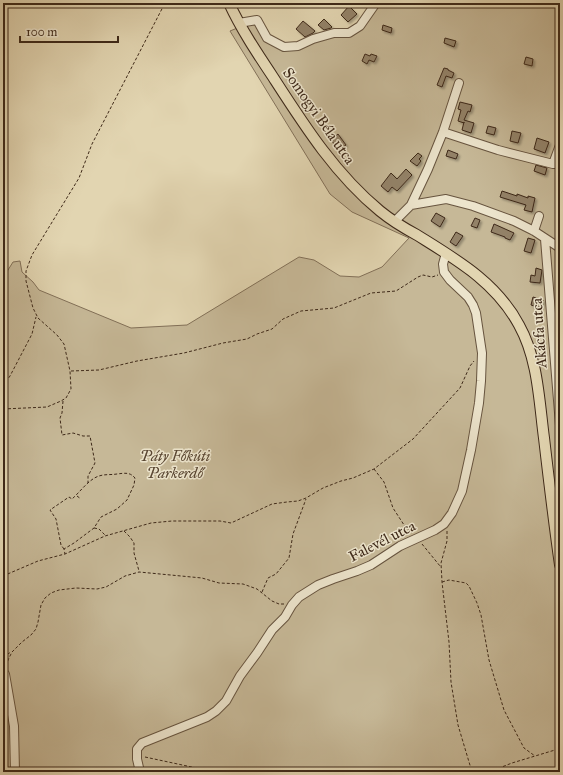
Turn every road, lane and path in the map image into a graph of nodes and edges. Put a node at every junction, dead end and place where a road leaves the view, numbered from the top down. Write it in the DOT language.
graph roads {
  1 [pos="165,3"];
  2 [pos="229,3"];
  3 [pos="376,3"];
  4 [pos="239,23"];
  5 [pos="459,83"];
  6 [pos="443,132"];
  7 [pos="560,146"];
  8 [pos="411,205"];
  9 [pos="539,216"];
  10 [pos="394,222"];
  11 [pos="534,232"];
  12 [pos="545,239"];
  13 [pos="560,248"];
  14 [pos="446,253"];
  15 [pos="444,272"];
  16 [pos="37,315"];
  17 [pos="482,353"];
  18 [pos="558,367"];
  19 [pos="70,371"];
  20 [pos="3,386"];
  21 [pos="63,400"];
  22 [pos="3,409"];
  23 [pos="560,425"];
  24 [pos="374,469"];
  25 [pos="88,483"];
  26 [pos="76,495"];
  27 [pos="306,498"];
  28 [pos="81,499"];
  29 [pos="444,524"];
  30 [pos="94,528"];
  31 [pos="124,531"];
  32 [pos="105,536"];
  33 [pos="418,538"];
  34 [pos="64,549"];
  35 [pos="65,554"];
  36 [pos="560,565"];
  37 [pos="441,568"];
  38 [pos="139,572"];
  39 [pos="3,576"];
  40 [pos="442,582"];
  41 [pos="262,593"];
  42 [pos="292,605"];
  43 [pos="12,652"];
  44 [pos="3,657"];
  45 [pos="5,674"];
  46 [pos="560,747"];
  47 [pos="137,756"];
  48 [pos="536,756"];
  49 [pos="15,772"];
  50 [pos="140,772"];
  51 [pos="215,772"];
  52 [pos="472,772"];
  53 [pos="489,772"];
  1 -- 16 [label="path"];
  2 -- 4 [label="main road, Somogyi Béla utca"];
  3 -- 4 [label="street"];
  4 -- 10 [label="main road, Somogyi Béla utca"];
  5 -- 6 [label="street"];
  6 -- 7 [label="street"];
  6 -- 8 [label="street"];
  8 -- 10 [label="street"];
  8 -- 11 [label="street"];
  9 -- 11 [label="street"];
  10 -- 14 [label="main road, Somogyi Béla utca"];
  11 -- 12 [label="street"];
  12 -- 13 [label="street"];
  12 -- 18 [label="street, Akácfa utca"];
  14 -- 15 [label="street"];
  14 -- 36 [label="main road, Somogyi Béla utca"];
  15 -- 17 [label="street, Falevél utca"];
  15 -- 19 [label="path"];
  16 -- 19 [label="path"];
  16 -- 20 [label="path"];
  17 -- 24 [label="path"];
  17 -- 29 [label="street, Falevél utca"];
  18 -- 23 [label="street, Akácfa utca"];
  19 -- 21 [label="path"];
  21 -- 22 [label="path"];
  21 -- 25 [label="path"];
  24 -- 27 [label="path"];
  24 -- 33 [label="path"];
  25 -- 26 [label="path"];
  25 -- 30 [label="path"];
  26 -- 28 [label="path"];
  26 -- 34 [label="path"];
  27 -- 31 [label="path"];
  27 -- 41 [label="path"];
  29 -- 33 [label="street, Falevél utca"];
  29 -- 37 [label="path"];
  30 -- 32 [label="path"];
  30 -- 34 [label="path"];
  31 -- 32 [label="path"];
  31 -- 38 [label="path"];
  32 -- 35 [label="path"];
  33 -- 37 [label="path"];
  33 -- 42 [label="street, Falevél utca"];
  34 -- 35 [label="path"];
  35 -- 39 [label="path"];
  37 -- 40 [label="path"];
  38 -- 41 [label="path"];
  38 -- 43 [label="path"];
  40 -- 48 [label="path"];
  40 -- 52 [label="path"];
  41 -- 42 [label="path"];
  42 -- 47 [label="street, Falevél utca"];
  43 -- 44 [label="path"];
  43 -- 45 [label="path"];
  45 -- 49 [label="street"];
  46 -- 48 [label="path"];
  47 -- 50 [label="street"];
  47 -- 51 [label="path"];
  48 -- 53 [label="path"];
}
